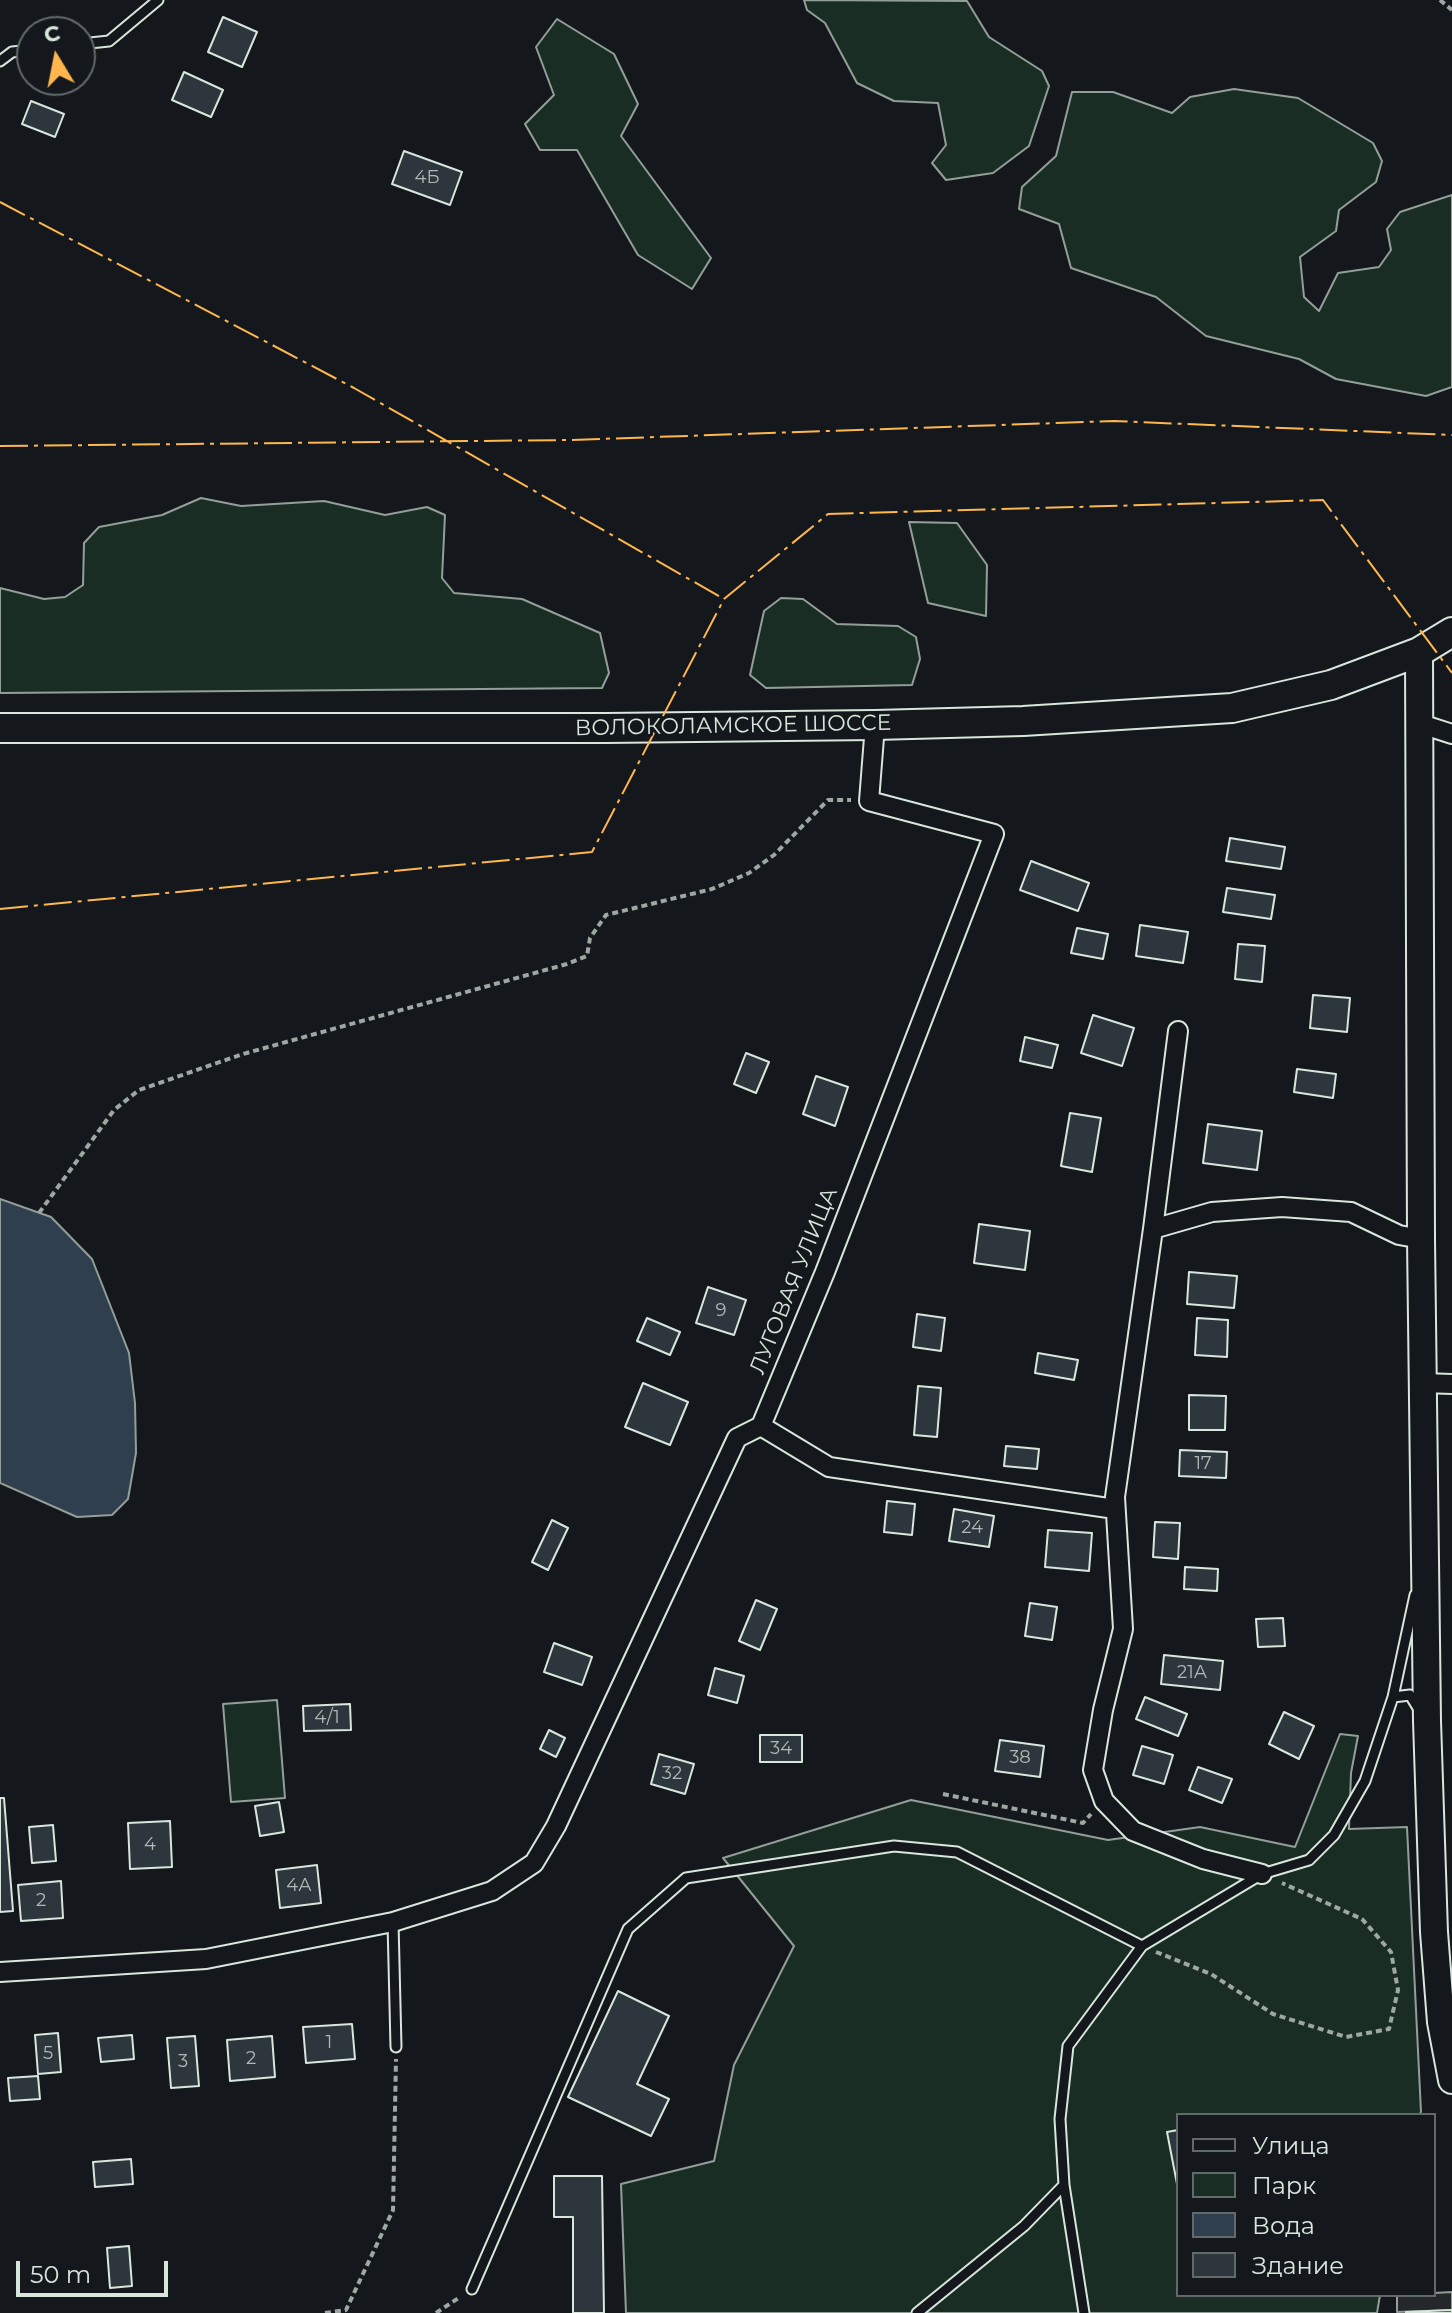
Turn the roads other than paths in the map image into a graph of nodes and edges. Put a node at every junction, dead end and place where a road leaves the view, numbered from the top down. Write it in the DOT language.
graph roads {
  1 [pos="158,0"];
  2 [pos="96,42"];
  3 [pos="1452,632"];
  4 [pos="1419,652"];
  5 [pos="1421,724"];
  6 [pos="875,725"];
  7 [pos="0,728"];
  8 [pos="1452,734"];
  9 [pos="1178,1031"];
  10 [pos="1153,1229"];
  11 [pos="1421,1239"];
  12 [pos="1423,1383"];
  13 [pos="1452,1384"];
  14 [pos="761,1426"];
  15 [pos="1115,1509"];
  16 [pos="1425,1547"];
  17 [pos="1393,1697"];
  18 [pos="1427,1721"];
  19 [pos="1262,1874"];
  20 [pos="393,1922"];
  21 [pos="1142,1946"];
  22 [pos="0,1972"];
  23 [pos="396,2047"];
  24 [pos="1452,2080"];
  25 [pos="1064,2185"];
  26 [pos="472,2289"];
  27 [pos="917,2313"];
  28 [pos="1084,2313"];
  1 -- 2 [label="lane"];
  3 -- 4 [label="main road, ВОЛОКОЛАМСКОЕ ШОССЕ"];
  4 -- 5 [label="main road"];
  4 -- 6 [label="main road, ВОЛОКОЛАМСКОЕ ШОССЕ"];
  5 -- 8 [label="street"];
  5 -- 11 [label="main road"];
  6 -- 7 [label="main road, ВОЛОКОЛАМСКОЕ ШОССЕ"];
  6 -- 14 [label="street, ЛУГОВАЯ УЛИЦА"];
  9 -- 10 [label="street"];
  10 -- 11 [label="street"];
  10 -- 15 [label="street"];
  11 -- 12 [label="main road"];
  12 -- 13 [label="street"];
  12 -- 16 [label="main road"];
  14 -- 15 [label="street"];
  14 -- 20 [label="street, ЛУГОВАЯ УЛИЦА"];
  15 -- 19 [label="street"];
  16 -- 17 [label="lane"];
  16 -- 18 [label="main road"];
  17 -- 18 [label="lane"];
  17 -- 19 [label="lane"];
  18 -- 24 [label="main road"];
  19 -- 21 [label="lane"];
  20 -- 22 [label="street, ЛУГОВАЯ УЛИЦА"];
  20 -- 23 [label="lane"];
  21 -- 25 [label="lane"];
  21 -- 26 [label="lane"];
  25 -- 27 [label="lane"];
  25 -- 28 [label="lane"];
}
